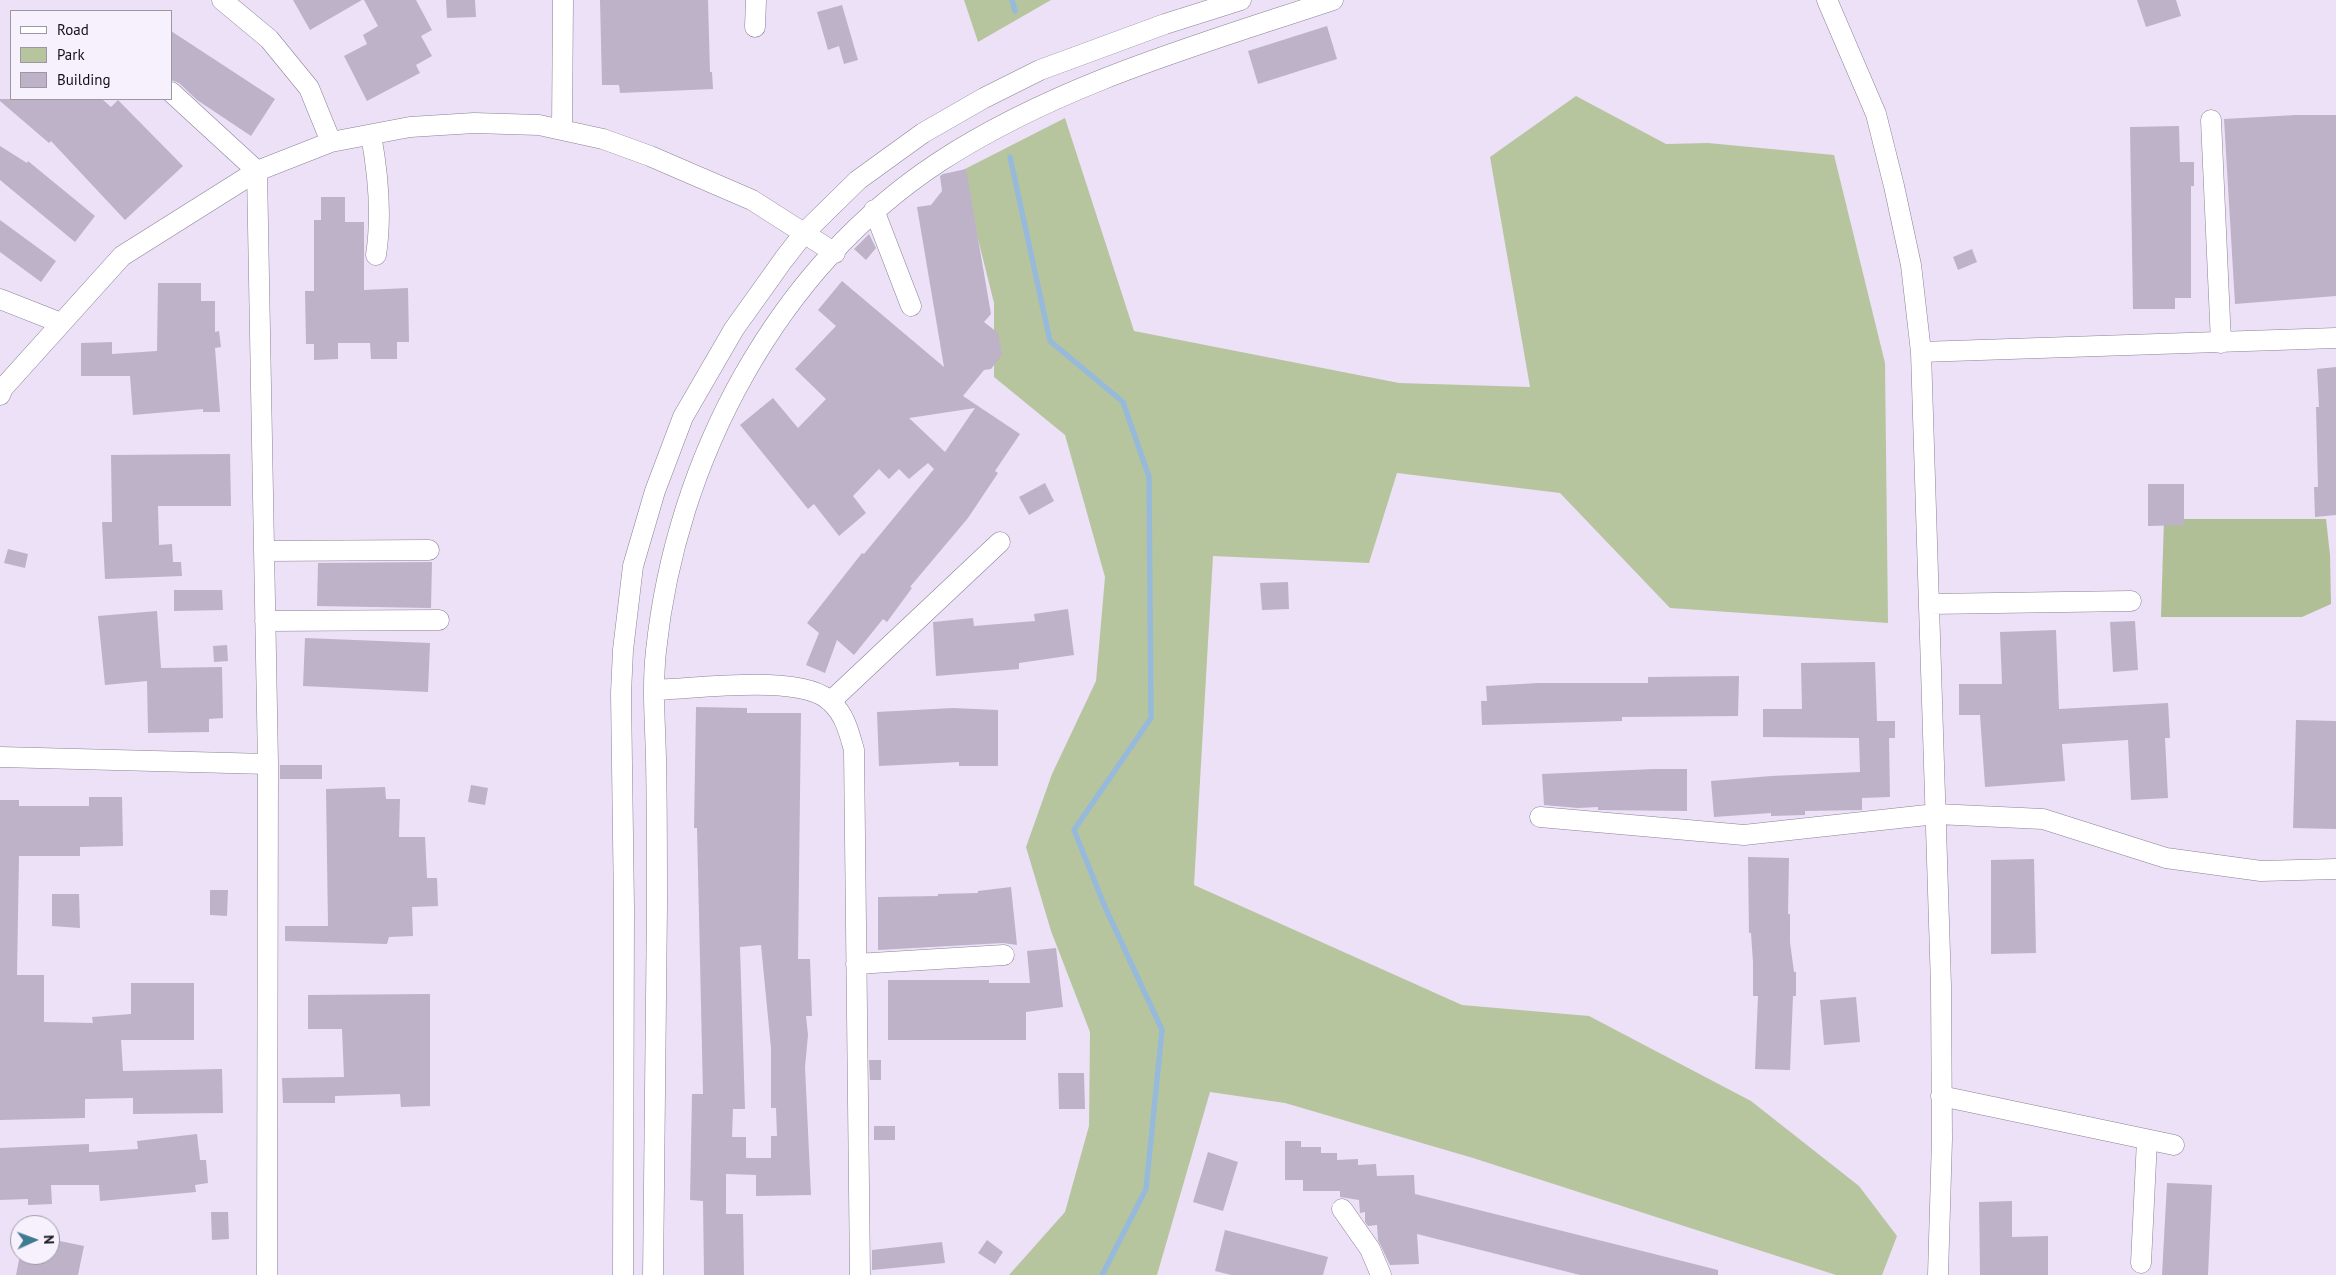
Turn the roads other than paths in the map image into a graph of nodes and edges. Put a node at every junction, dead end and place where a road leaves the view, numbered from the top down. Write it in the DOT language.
graph roads {
  1 [pos="222,0"];
  2 [pos="563,0"];
  3 [pos="756,0"];
  4 [pos="1241,0"];
  5 [pos="1333,0"];
  6 [pos="1827,0"];
  7 [pos="1281,8"];
  8 [pos="755,28"];
  9 [pos="172,93"];
  10 [pos="2210,120"];
  11 [pos="562,130"];
  12 [pos="371,135"];
  13 [pos="331,142"];
  14 [pos="256,171"];
  15 [pos="874,210"];
  16 [pos="805,232"];
  17 [pos="835,252"];
  18 [pos="376,255"];
  19 [pos="0,299"];
  20 [pos="911,306"];
  21 [pos="61,324"];
  22 [pos="2336,338"];
  23 [pos="2221,343"];
  24 [pos="1921,352"];
  25 [pos="0,395"];
  26 [pos="1000,542"];
  27 [pos="430,550"];
  28 [pos="264,551"];
  29 [pos="2131,602"];
  30 [pos="1930,604"];
  31 [pos="438,620"];
  32 [pos="265,621"];
  33 [pos="654,690"];
  34 [pos="831,701"];
  35 [pos="0,758"];
  36 [pos="268,764"];
  37 [pos="1936,814"];
  38 [pos="1540,817"];
  39 [pos="2336,869"];
  40 [pos="1004,955"];
  41 [pos="856,964"];
  42 [pos="1941,1096"];
  43 [pos="2147,1140"];
  44 [pos="2174,1145"];
  45 [pos="1342,1209"];
  46 [pos="2141,1263"];
  47 [pos="267,1275"];
  48 [pos="622,1275"];
  49 [pos="654,1275"];
  50 [pos="860,1275"];
  51 [pos="1381,1275"];
  52 [pos="1938,1275"];
  1 -- 13 [label="street"];
  2 -- 11 [label="street"];
  3 -- 8 [label="street"];
  4 -- 16 [label="street"];
  5 -- 7 [label="street"];
  6 -- 24 [label="street"];
  7 -- 15 [label="street"];
  9 -- 14 [label="street"];
  10 -- 23 [label="street"];
  11 -- 12 [label="street"];
  11 -- 16 [label="street"];
  12 -- 13 [label="street"];
  12 -- 18 [label="street"];
  13 -- 14 [label="street"];
  14 -- 21 [label="street"];
  14 -- 28 [label="street"];
  15 -- 17 [label="street"];
  15 -- 20 [label="street"];
  16 -- 17 [label="street"];
  16 -- 48 [label="street"];
  17 -- 33 [label="street"];
  19 -- 21 [label="street"];
  21 -- 25 [label="street"];
  22 -- 23 [label="street"];
  23 -- 24 [label="street"];
  24 -- 30 [label="street"];
  26 -- 34 [label="street"];
  27 -- 28 [label="street"];
  28 -- 32 [label="street"];
  29 -- 30 [label="street"];
  30 -- 37 [label="street"];
  31 -- 32 [label="street"];
  32 -- 36 [label="street"];
  33 -- 34 [label="street"];
  33 -- 49 [label="street"];
  34 -- 41 [label="street"];
  35 -- 36 [label="street"];
  36 -- 47 [label="street"];
  37 -- 38 [label="street"];
  37 -- 39 [label="street"];
  37 -- 42 [label="street"];
  40 -- 41 [label="street"];
  41 -- 50 [label="street"];
  42 -- 43 [label="street"];
  42 -- 52 [label="street"];
  43 -- 44 [label="street"];
  43 -- 46 [label="street"];
  45 -- 51 [label="street"];
}
